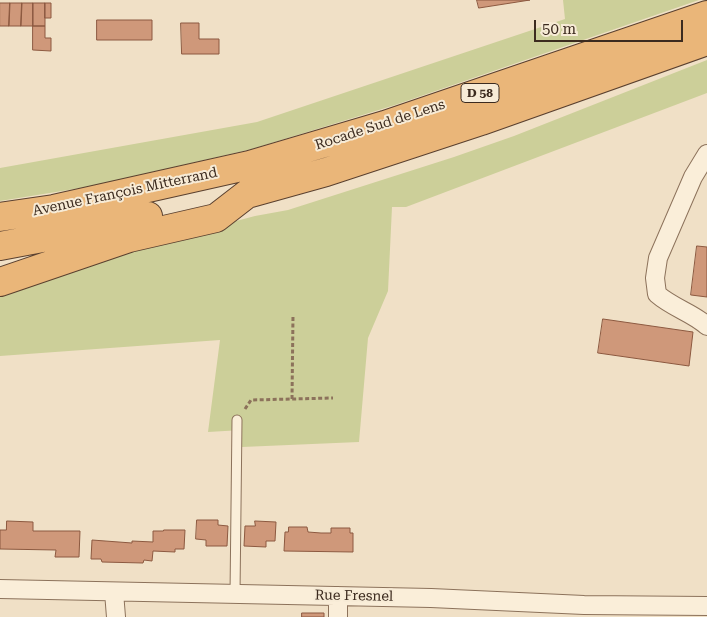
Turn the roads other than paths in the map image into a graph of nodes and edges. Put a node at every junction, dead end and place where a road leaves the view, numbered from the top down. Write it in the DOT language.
graph roads {
  1 [pos="707,15"];
  2 [pos="707,41"];
  3 [pos="707,154"];
  4 [pos="250,165"];
  5 [pos="247,194"];
  6 [pos="0,217"];
  7 [pos="0,246"];
  8 [pos="0,282"];
  9 [pos="707,326"];
  10 [pos="237,420"];
  11 [pos="0,589"];
  12 [pos="114,592"];
  13 [pos="235,594"];
  14 [pos="338,596"];
  15 [pos="707,606"];
  16 [pos="584,611"];
  17 [pos="116,617"];
  18 [pos="338,617"];
  1 -- 4 [label="highway, Rocade Sud de Lens / D 58"];
  2 -- 5 [label="highway, D 58"];
  3 -- 9 [label="street"];
  4 -- 6 [label="highway, Avenue François Mitterrand / D 58"];
  5 -- 7 [label="highway, Avenue François Mitterrand / D 58"];
  5 -- 8 [label="highway"];
  10 -- 13 [label="lane"];
  11 -- 12 [label="street, Rue Fresnel"];
  12 -- 13 [label="street, Rue Fresnel"];
  12 -- 17 [label="street"];
  13 -- 14 [label="street, Rue Fresnel"];
  14 -- 16 [label="street, Rue Fresnel"];
  14 -- 18 [label="street"];
  15 -- 16 [label="street, Rue Fresnel"];
}
